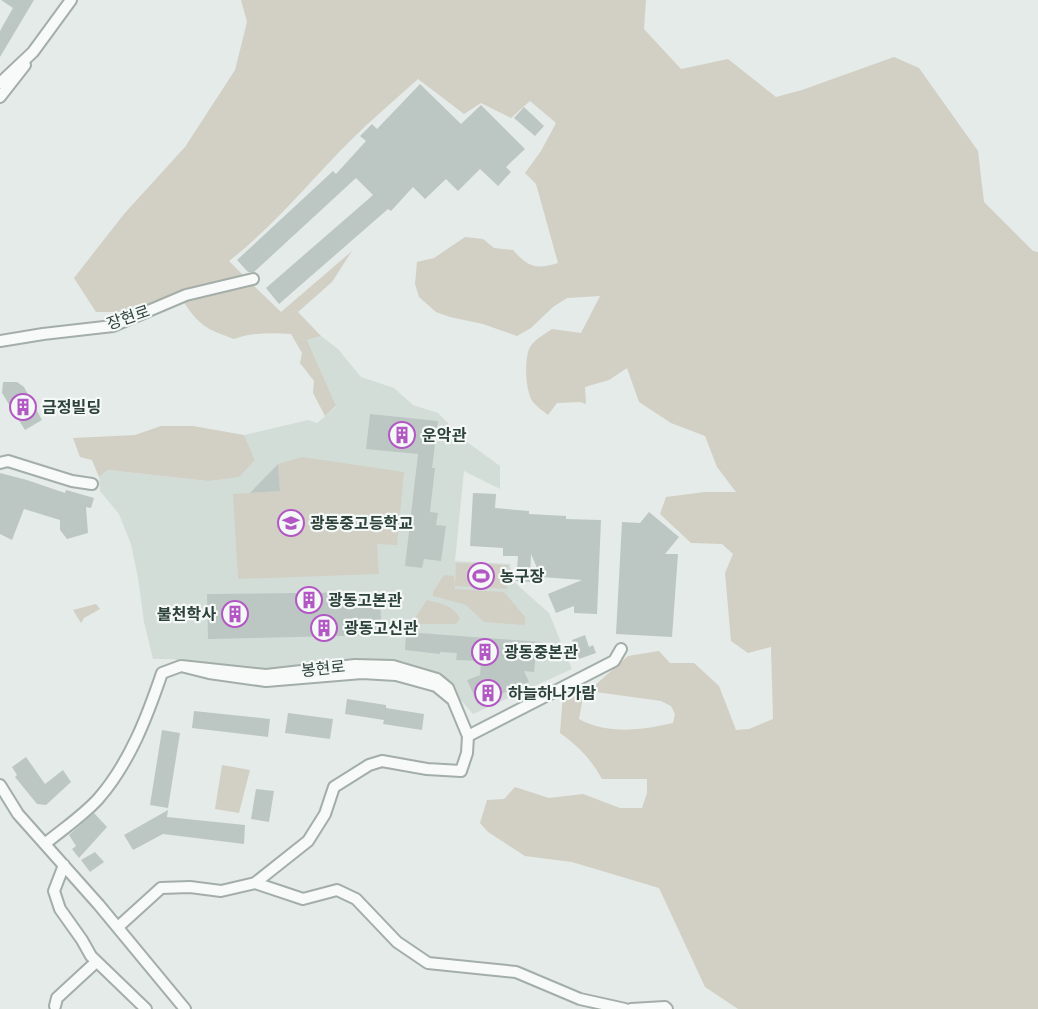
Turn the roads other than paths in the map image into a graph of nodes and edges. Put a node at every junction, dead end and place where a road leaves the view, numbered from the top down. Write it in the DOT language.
graph roads {
  1 [pos="71,0"];
  2 [pos="33,52"];
  3 [pos="0,83"];
  4 [pos="0,97"];
  5 [pos="253,279"];
  6 [pos="0,341"];
  7 [pos="0,463"];
  8 [pos="92,484"];
  9 [pos="621,648"];
  10 [pos="468,736"];
  11 [pos="0,785"];
  12 [pos="46,843"];
  13 [pos="64,865"];
  14 [pos="255,884"];
  15 [pos="118,927"];
  16 [pos="96,962"];
  17 [pos="55,1006"];
  18 [pos="146,1009"];
  19 [pos="184,1009"];
  20 [pos="625,1009"];
  21 [pos="631,1009"];
  22 [pos="667,1009"];
  1 -- 2 [label="street"];
  2 -- 3 [label="street"];
  2 -- 4 [label="street"];
  5 -- 6 [label="street, 장현로"];
  7 -- 8 [label="street"];
  9 -- 10 [label="street"];
  10 -- 12 [label="street, 봉현로"];
  10 -- 14 [label="street, 봉현로"];
  11 -- 12 [label="street"];
  12 -- 13 [label="street"];
  13 -- 15 [label="street"];
  13 -- 16 [label="street"];
  14 -- 15 [label="street"];
  14 -- 20 [label="street"];
  15 -- 19 [label="street"];
  16 -- 17 [label="street"];
  16 -- 18 [label="street"];
  21 -- 22 [label="street"];
}
